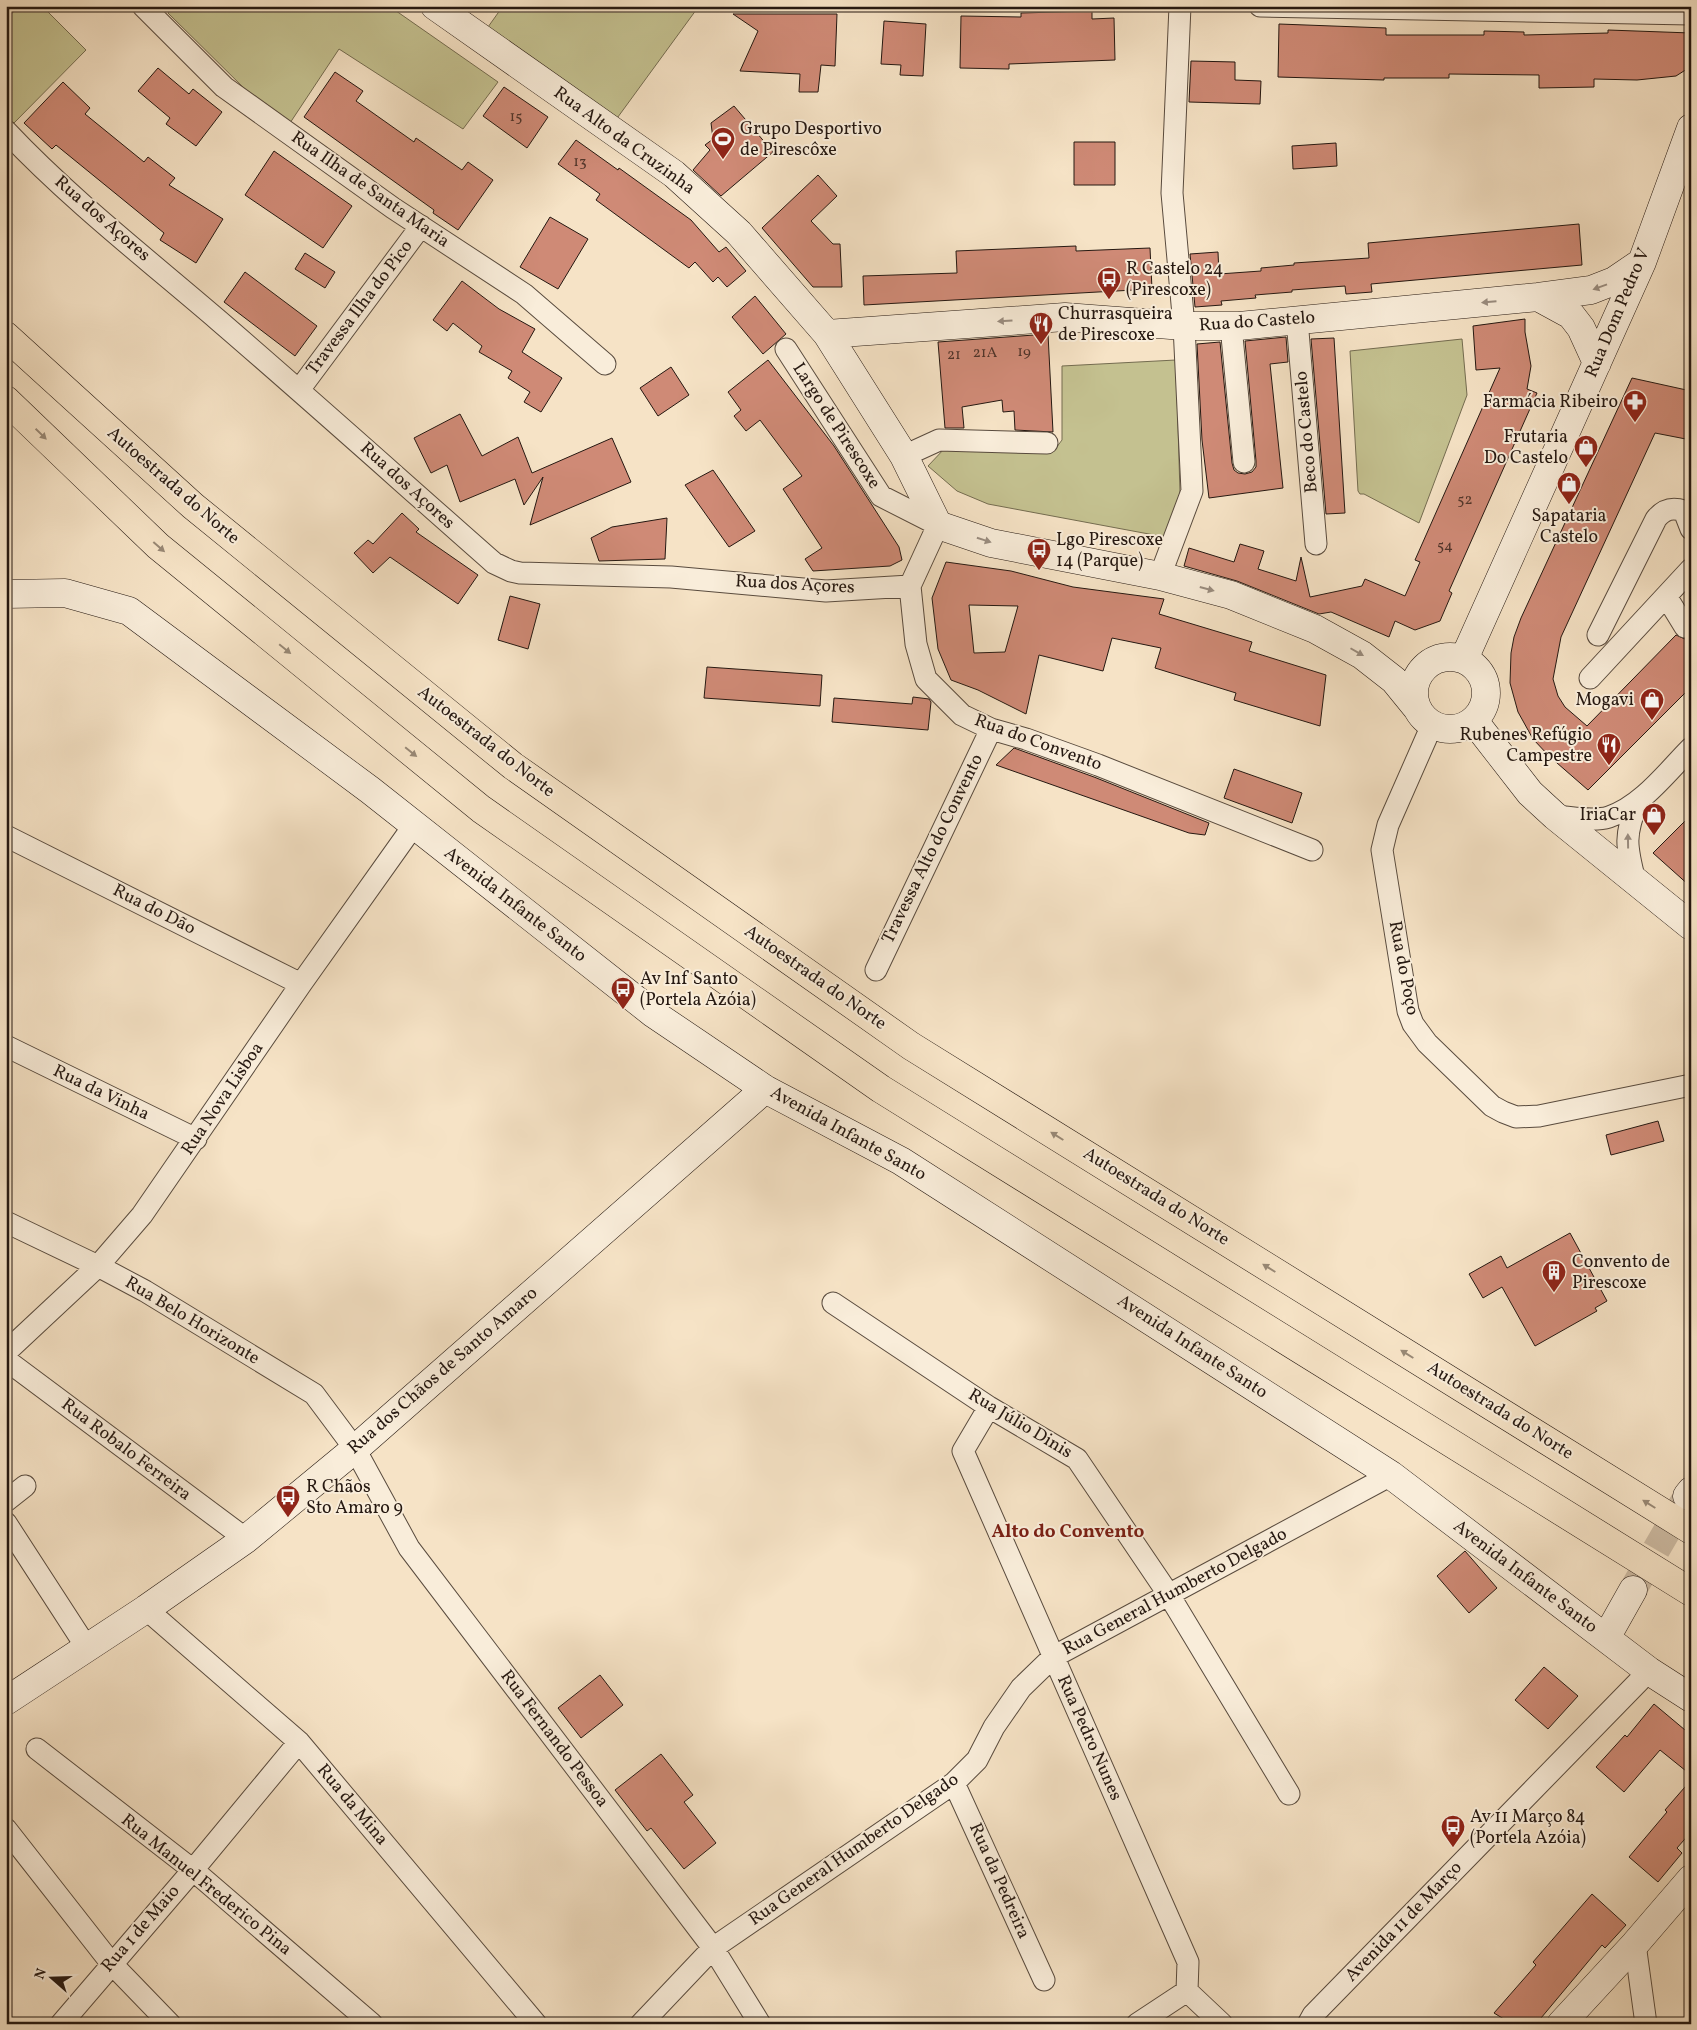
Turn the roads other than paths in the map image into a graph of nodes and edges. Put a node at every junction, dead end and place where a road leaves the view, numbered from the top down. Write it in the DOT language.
graph roads {
  1 [pos="143,6"];
  2 [pos="435,6"];
  3 [pos="1180,6"];
  4 [pos="1260,6"];
  5 [pos="1424,8"];
  6 [pos="1691,14"];
  7 [pos="1691,128"];
  8 [pos="6,131"];
  9 [pos="421,226"];
  10 [pos="1642,262"];
  11 [pos="1538,297"];
  12 [pos="1297,320"];
  13 [pos="1184,326"];
  14 [pos="1231,326"];
  15 [pos="827,334"];
  16 [pos="6,336"];
  17 [pos="786,349"];
  18 [pos="1597,363"];
  19 [pos="605,364"];
  20 [pos="299,390"];
  21 [pos="6,400"];
  22 [pos="1047,443"];
  23 [pos="904,456"];
  24 [pos="1244,462"];
  25 [pos="938,525"];
  26 [pos="1691,529"];
  27 [pos="1316,544"];
  28 [pos="1691,569"];
  29 [pos="1160,576"];
  30 [pos="910,586"];
  31 [pos="6,594"];
  32 [pos="1666,596"];
  33 [pos="1688,621"];
  34 [pos="1598,635"];
  35 [pos="1464,659"];
  36 [pos="1590,678"];
  37 [pos="1424,716"];
  38 [pos="1474,721"];
  39 [pos="991,729"];
  40 [pos="1691,748"];
  41 [pos="1638,801"];
  42 [pos="1555,816"];
  43 [pos="414,825"];
  44 [pos="6,836"];
  45 [pos="1312,850"];
  46 [pos="1635,881"];
  47 [pos="1691,926"];
  48 [pos="876,970"];
  49 [pos="301,984"];
  50 [pos="6,1046"];
  51 [pos="1691,1085"];
  52 [pos="765,1089"];
  53 [pos="196,1140"];
  54 [pos="6,1222"];
  55 [pos="98,1266"];
  56 [pos="833,1303"];
  57 [pos="6,1352"];
  58 [pos="6,1360"];
  59 [pos="989,1407"];
  60 [pos="356,1449"];
  61 [pos="1391,1475"];
  62 [pos="25,1486"];
  63 [pos="6,1501"];
  64 [pos="6,1523"];
  65 [pos="1691,1530"];
  66 [pos="246,1539"];
  67 [pos="1633,1590"];
  68 [pos="1691,1592"];
  69 [pos="1168,1595"];
  70 [pos="146,1609"];
  71 [pos="1606,1638"];
  72 [pos="87,1648"];
  73 [pos="1053,1657"];
  74 [pos="1649,1671"];
  75 [pos="1691,1698"];
  76 [pos="6,1701"];
  77 [pos="299,1742"];
  78 [pos="37,1749"];
  79 [pos="954,1783"];
  80 [pos="1289,1794"];
  81 [pos="6,1829"];
  82 [pos="193,1870"];
  83 [pos="1691,1879"];
  84 [pos="1634,1944"];
  85 [pos="713,1948"];
  86 [pos="111,1963"];
  87 [pos="1044,1980"];
  88 [pos="1187,1991"];
  89 [pos="61,2024"];
  90 [pos="170,2024"];
  91 [pos="372,2024"];
  92 [pos="536,2024"];
  93 [pos="642,2024"];
  94 [pos="760,2024"];
  95 [pos="1137,2024"];
  96 [pos="1222,2024"];
  97 [pos="1308,2024"];
  98 [pos="1561,2024"];
  99 [pos="1646,2024"];
  1 -- 9 [label="street, Rua Ilha de Santa Maria"];
  2 -- 15 [label="street, Rua Alto da Cruzinha"];
  3 -- 13 [label="street"];
  4 -- 5 [label="street"];
  5 -- 6 [label="street"];
  7 -- 10 [label="street, Rua Dom Pedro V"];
  8 -- 20 [label="street, Rua dos Açores"];
  9 -- 19 [label="street, Rua Ilha de Santa Maria"];
  9 -- 20 [label="street, Travessa Ilha do Pico"];
  10 -- 11 [label="street, Rua do Castelo, one-way"];
  10 -- 18 [label="street, Rua Dom Pedro V"];
  11 -- 12 [label="street, Rua do Castelo, one-way"];
  11 -- 18 [label="street"];
  12 -- 14 [label="street, Rua do Castelo"];
  12 -- 27 [label="street, Beco do Castelo"];
  13 -- 14 [label="street, Rua do Castelo"];
  13 -- 15 [label="street, Rua do Castelo, one-way"];
  13 -- 29 [label="street"];
  14 -- 24 [label="street"];
  15 -- 23 [label="street, Rua Alto da Cruzinha"];
  65 -- 16 [label="highway, Autoestrada do Norte, one-way"];
  17 -- 25 [label="street, Largo de Pirescoxe"];
  18 -- 35 [label="street, Rua Dom Pedro V"];
  20 -- 30 [label="street, Rua dos Açores"];
  21 -- 68 [label="highway, one-way"];
  22 -- 23 [label="street"];
  23 -- 25 [label="street, Rua Alto da Cruzinha"];
  25 -- 29 [label="street, Largo de Pirescoxe, one-way"];
  25 -- 30 [label="street"];
  26 -- 34 [label="street"];
  28 -- 32 [label="street"];
  29 -- 37 [label="street, Largo de Pirescoxe, one-way"];
  30 -- 39 [label="street, Rua do Convento"];
  31 -- 43 [label="street, Avenida Infante Santo"];
  32 -- 33 [label="street"];
  32 -- 36 [label="street"];
  35 -- 37 [label="street"];
  35 -- 38 [label="street"];
  37 -- 38 [label="street"];
  37 -- 51 [label="street, Rua do Poço"];
  38 -- 42 [label="street"];
  39 -- 45 [label="street, Rua do Convento"];
  39 -- 48 [label="street, Travessa Alto do Convento"];
  40 -- 41 [label="street"];
  41 -- 42 [label="street"];
  46 -- 41 [label="street, one-way"];
  42 -- 46 [label="street"];
  43 -- 49 [label="street, Rua Nova Lisboa"];
  43 -- 52 [label="street, Avenida Infante Santo"];
  44 -- 49 [label="street, Rua do Dão"];
  46 -- 47 [label="street"];
  49 -- 53 [label="street, Rua Nova Lisboa"];
  50 -- 53 [label="street, Rua da Vinha"];
  52 -- 60 [label="street, Rua dos Chãos de Santo Amaro"];
  52 -- 61 [label="street, Avenida Infante Santo"];
  53 -- 55 [label="street, Rua Nova Lisboa"];
  54 -- 55 [label="street, Rua Belo Horizonte"];
  55 -- 57 [label="street, Rua Nova Lisboa"];
  55 -- 60 [label="street, Rua Belo Horizonte"];
  56 -- 59 [label="street, Rua Júlio Dinis"];
  58 -- 66 [label="street, Rua Robalo Ferreira"];
  59 -- 69 [label="street, Rua Júlio Dinis"];
  59 -- 73 [label="street, Rua Pedro Nunes"];
  60 -- 66 [label="street, Rua dos Chãos de Santo Amaro"];
  60 -- 85 [label="street, Rua Fernando Pessoa"];
  61 -- 69 [label="street, Rua General Humberto Delgado"];
  61 -- 71 [label="street, Avenida Infante Santo"];
  62 -- 63 [label="street"];
  64 -- 72 [label="street"];
  66 -- 70 [label="street, Rua dos Chãos de Santo Amaro"];
  67 -- 71 [label="street"];
  69 -- 73 [label="street, Rua General Humberto Delgado"];
  69 -- 80 [label="street, Rua Júlio Dinis"];
  70 -- 72 [label="street, Rua dos Chãos de Santo Amaro"];
  70 -- 77 [label="street, Rua da Mina"];
  71 -- 74 [label="street, Avenida Infante Santo"];
  72 -- 76 [label="street, Rua dos Chãos de Santo Amaro"];
  73 -- 79 [label="street, Rua General Humberto Delgado"];
  73 -- 88 [label="street, Rua Pedro Nunes"];
  74 -- 75 [label="street, Avenida Infante Santo"];
  74 -- 97 [label="street, Avenida 11 de Março"];
  77 -- 82 [label="street, Rua 1 de Maio"];
  77 -- 92 [label="street, Rua da Mina"];
  78 -- 82 [label="street, Rua Manuel Frederico Pina"];
  79 -- 85 [label="street, Rua General Humberto Delgado"];
  79 -- 87 [label="street, Rua da Pedreira"];
  81 -- 86 [label="street"];
  82 -- 86 [label="street, Rua 1 de Maio"];
  82 -- 91 [label="street, Rua Manuel Frederico Pina"];
  83 -- 84 [label="street"];
  84 -- 98 [label="street"];
  84 -- 99 [label="street"];
  85 -- 93 [label="street, Rua General Humberto Delgado"];
  85 -- 94 [label="street, Rua Fernando Pessoa"];
  86 -- 89 [label="street, Rua 1 de Maio"];
  86 -- 90 [label="street"];
  88 -- 95 [label="street"];
  88 -- 96 [label="street"];
}
